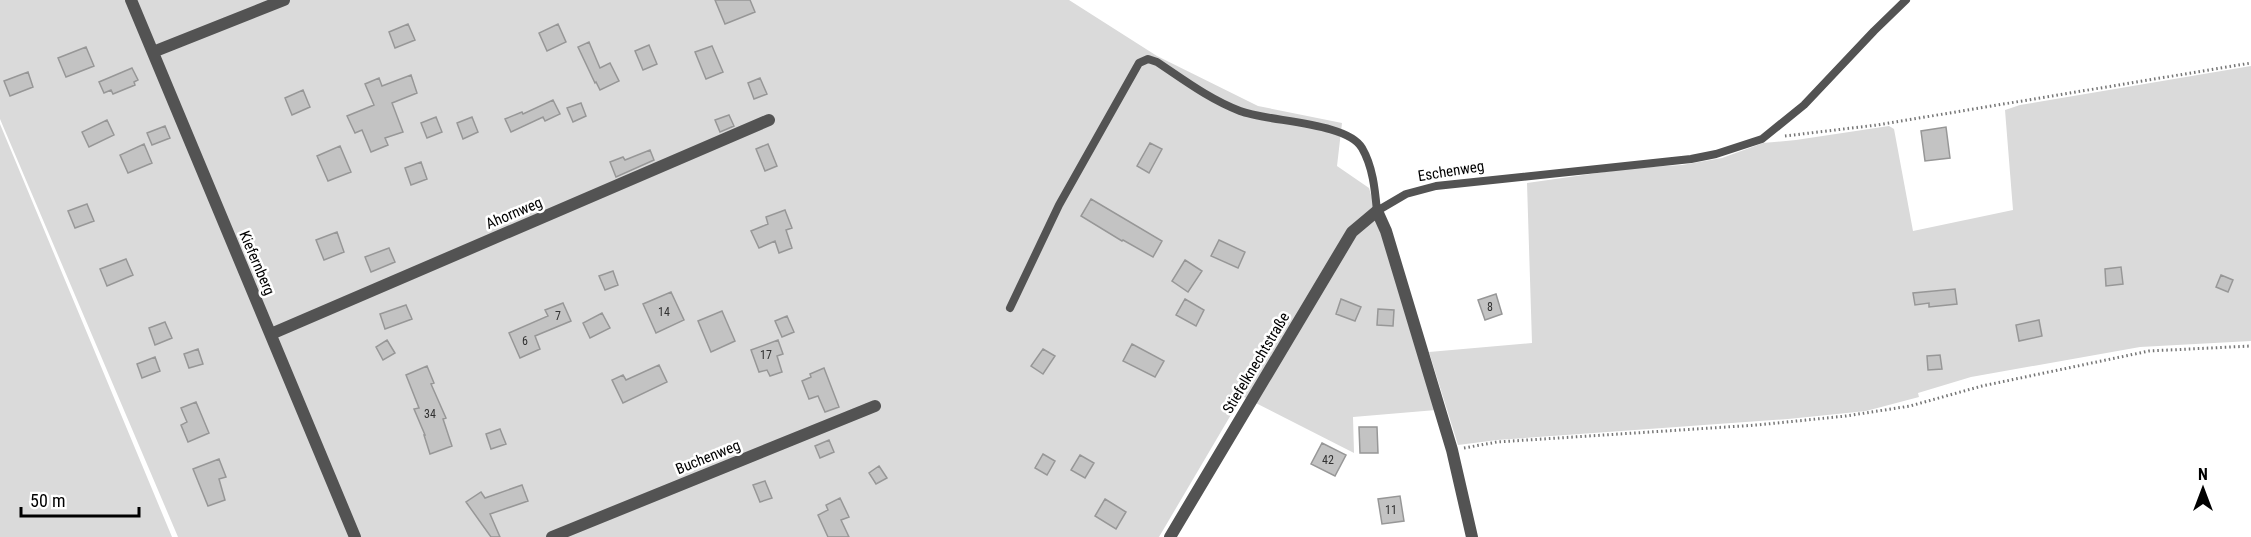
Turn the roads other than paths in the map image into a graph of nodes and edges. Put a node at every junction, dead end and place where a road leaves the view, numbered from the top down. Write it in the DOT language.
graph roads {
  1 [pos="131,0"];
  2 [pos="284,0"];
  3 [pos="1906,0"];
  4 [pos="153,52"];
  5 [pos="769,120"];
  6 [pos="1377,211"];
  7 [pos="1010,308"];
  8 [pos="271,334"];
  9 [pos="875,406"];
  10 [pos="355,537"];
  11 [pos="552,537"];
  12 [pos="1170,537"];
  13 [pos="1472,537"];
  1 -- 4 [label="street, Kiefernberg"];
  2 -- 4 [label="street"];
  3 -- 6 [label="lane, Eschenweg"];
  4 -- 8 [label="street, Kiefernberg"];
  5 -- 8 [label="street, Ahornweg"];
  6 -- 7 [label="lane"];
  6 -- 12 [label="street, Stiefelknechtstraße"];
  6 -- 13 [label="street"];
  8 -- 10 [label="street, Kiefernberg"];
  9 -- 11 [label="street, Buchenweg"];
}
